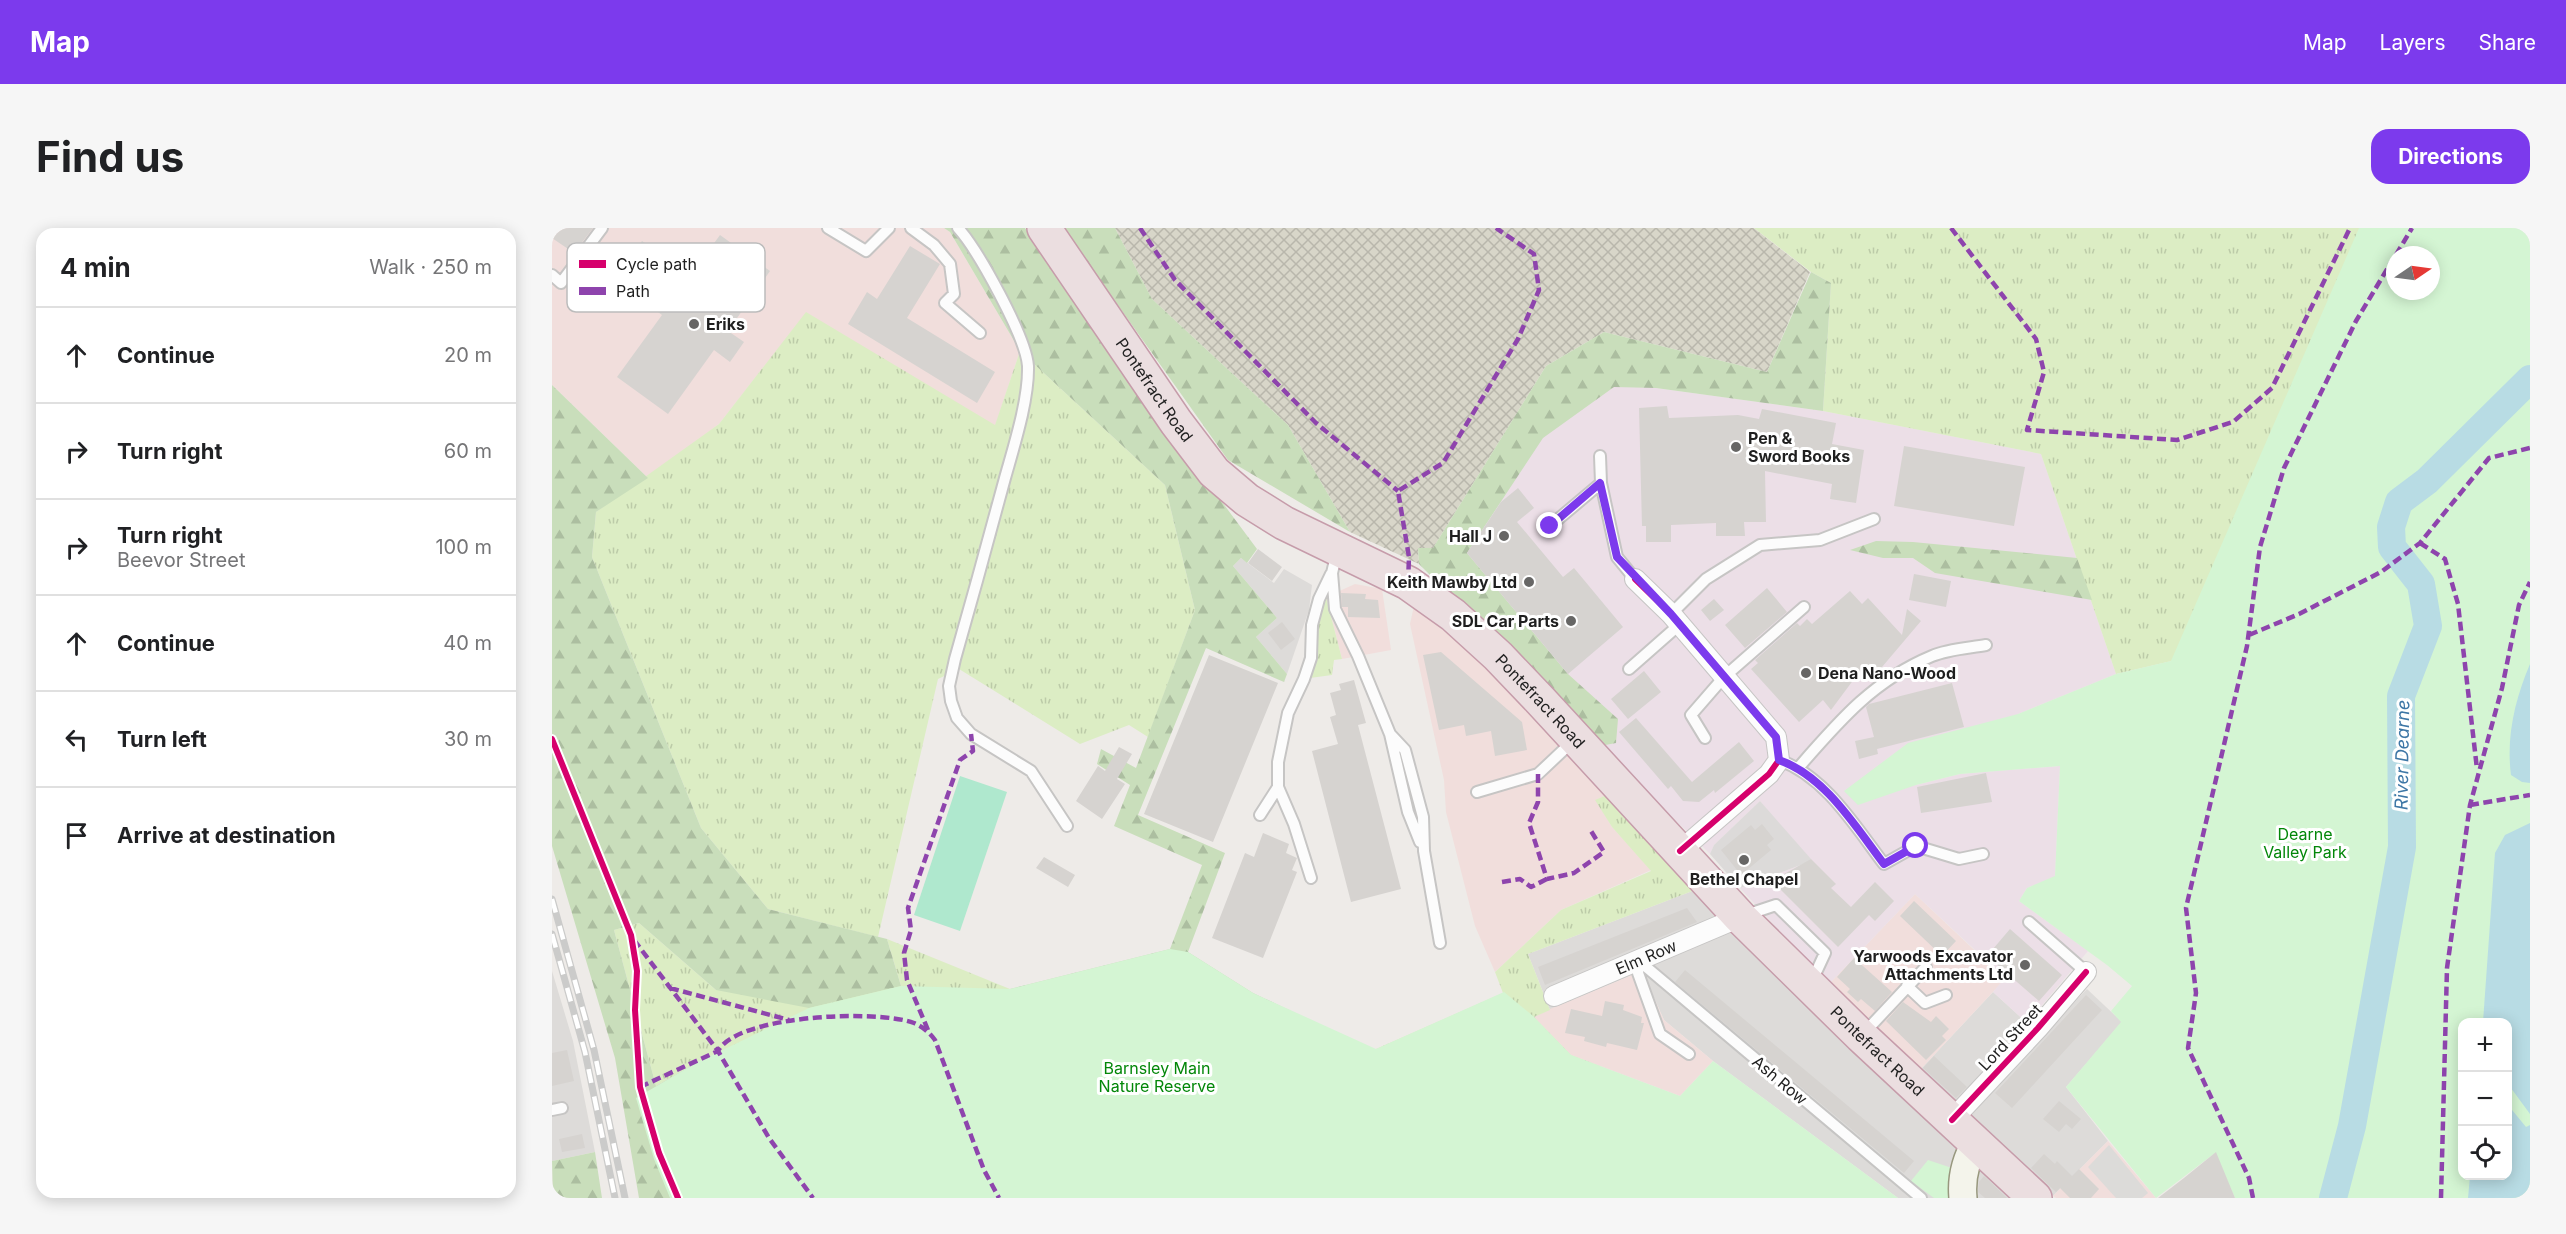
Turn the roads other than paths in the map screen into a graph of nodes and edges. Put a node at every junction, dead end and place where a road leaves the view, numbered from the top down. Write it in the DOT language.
graph roads {
  1 [pos="603,228"];
  2 [pos="828,228"];
  3 [pos="889,228"];
  4 [pos="911,228"];
  5 [pos="958,228"];
  6 [pos="1044,228"];
  7 [pos="592,243"];
  8 [pos="552,274"];
  9 [pos="567,275"];
  10 [pos="980,333"];
  11 [pos="1600,456"];
  12 [pos="1600,483"];
  13 [pos="1874,519"];
  14 [pos="1550,526"];
  15 [pos="1335,561"];
  16 [pos="1635,579"];
  17 [pos="1804,607"];
  18 [pos="1675,620"];
  19 [pos="1986,645"];
  20 [pos="1629,669"];
  21 [pos="1724,677"];
  22 [pos="1705,738"];
  23 [pos="1575,739"];
  24 [pos="1779,760"];
  25 [pos="1799,767"];
  26 [pos="1278,788"];
  27 [pos="1477,792"];
  28 [pos="1260,815"];
  29 [pos="1067,826"];
  30 [pos="1680,851"];
  31 [pos="1983,854"];
  32 [pos="1311,878"];
  33 [pos="1740,917"];
  34 [pos="2029,922"];
  35 [pos="1440,943"];
  36 [pos="1639,961"];
  37 [pos="1926,967"];
  38 [pos="2086,972"];
  39 [pos="1907,986"];
  40 [pos="1946,995"];
  41 [pos="1554,996"];
  42 [pos="1862,1036"];
  43 [pos="1689,1054"];
  44 [pos="1952,1120"];
  45 [pos="1976,1142"];
  46 [pos="1921,1198"];
  47 [pos="1963,1198"];
  48 [pos="2035,1198"];
  1 -- 7 [label="lane"];
  2 -- 3 [label="lane"];
  4 -- 10 [label="lane"];
  5 -- 29 [label="lane"];
  6 -- 15 [label="highway, Pontefract Road"];
  8 -- 9 [label="lane"];
  11 -- 12 [label="lane"];
  12 -- 14 [label="lane"];
  12 -- 16 [label="lane"];
  13 -- 18 [label="lane"];
  15 -- 23 [label="highway, Pontefract Road"];
  15 -- 26 [label="lane"];
  15 -- 35 [label="lane"];
  16 -- 18 [label="street"];
  17 -- 21 [label="lane"];
  18 -- 20 [label="lane"];
  18 -- 21 [label="street"];
  19 -- 25 [label="lane"];
  21 -- 22 [label="lane"];
  21 -- 24 [label="street"];
  23 -- 27 [label="lane"];
  23 -- 30 [label="highway, Pontefract Road"];
  24 -- 25 [label="lane"];
  24 -- 30 [label="street"];
  25 -- 31 [label="lane"];
  26 -- 28 [label="lane"];
  26 -- 32 [label="lane"];
  30 -- 33 [label="highway, Pontefract Road"];
  33 -- 36 [label="street, Elm Row"];
  33 -- 42 [label="highway, Pontefract Road"];
  34 -- 38 [label="lane"];
  36 -- 41 [label="street, Elm Row"];
  36 -- 43 [label="lane"];
  36 -- 46 [label="lane, Ash Row"];
  37 -- 39 [label="lane"];
  38 -- 44 [label="street, Lord Street"];
  39 -- 40 [label="lane"];
  39 -- 42 [label="lane"];
  42 -- 44 [label="highway, Pontefract Road"];
  44 -- 45 [label="highway, Pontefract Road"];
  45 -- 47 [label="street"];
  45 -- 48 [label="highway, Pontefract Road"];
}
